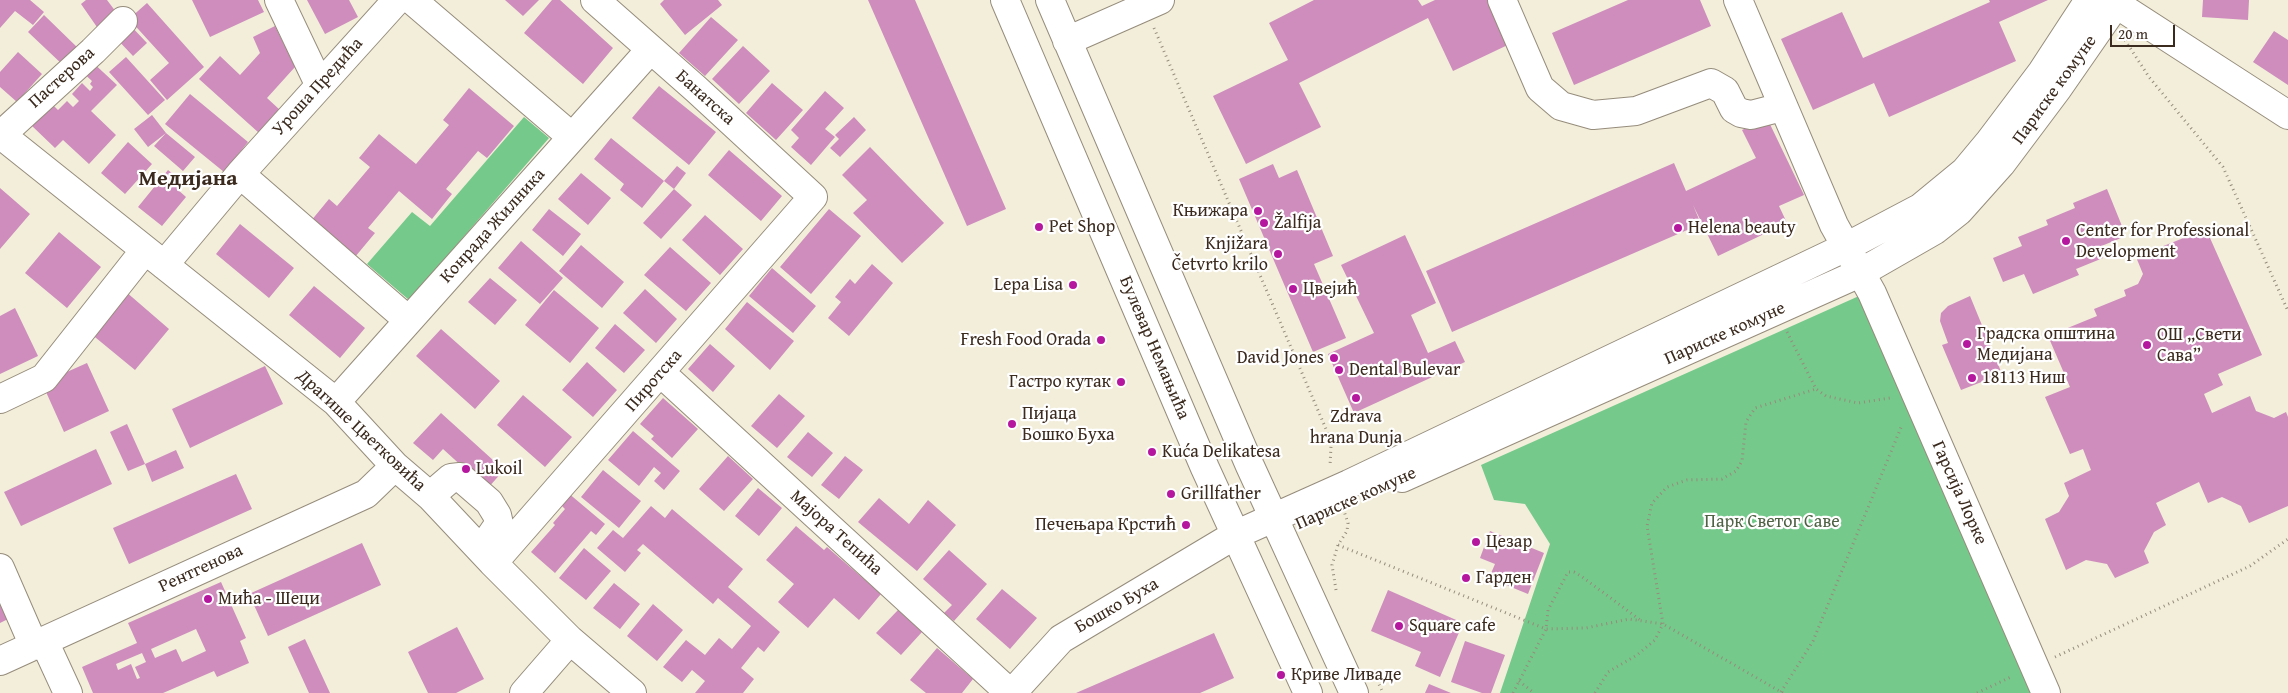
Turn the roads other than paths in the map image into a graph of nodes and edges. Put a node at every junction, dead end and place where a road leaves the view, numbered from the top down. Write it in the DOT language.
graph roads {
  1 [pos="279,0"];
  2 [pos="397,0"];
  3 [pos="412,0"];
  4 [pos="595,0"];
  5 [pos="1005,0"];
  6 [pos="1050,0"];
  7 [pos="1502,0"];
  8 [pos="1738,0"];
  9 [pos="2089,0"];
  10 [pos="2115,1"];
  11 [pos="1152,4"];
  12 [pos="122,21"];
  13 [pos="1067,41"];
  14 [pos="650,50"];
  15 [pos="319,84"];
  16 [pos="1782,107"];
  17 [pos="2288,114"];
  18 [pos="0,134"];
  19 [pos="572,137"];
  20 [pos="240,174"];
  21 [pos="813,197"];
  22 [pos="1846,247"];
  23 [pos="155,258"];
  24 [pos="1866,283"];
  25 [pos="408,320"];
  26 [pos="662,373"];
  27 [pos="0,399"];
  28 [pos="336,402"];
  29 [pos="395,466"];
  30 [pos="430,496"];
  31 [pos="1276,526"];
  32 [pos="1238,542"];
  33 [pos="487,557"];
  34 [pos="0,568"];
  35 [pos="570,640"];
  36 [pos="39,644"];
  37 [pos="0,661"];
  38 [pos="68,693"];
  39 [pos="524,693"];
  40 [pos="632,693"];
  41 [pos="1011,693"];
  42 [pos="1308,693"];
  43 [pos="1354,693"];
  44 [pos="2046,693"];
  1 -- 15 [label="street"];
  2 -- 15 [label="street, Уроша Предића"];
  3 -- 19 [label="street"];
  4 -- 14 [label="street, Банатска"];
  5 -- 32 [label="street, Булевар Немањића"];
  6 -- 13 [label="street"];
  7 -- 16 [label="street"];
  8 -- 16 [label="street, Гарсија Лорке"];
  9 -- 22 [label="street, Париске комуне"];
  10 -- 17 [label="street"];
  10 -- 24 [label="street, Париске комуне"];
  11 -- 13 [label="street"];
  12 -- 18 [label="street, Пастерова"];
  13 -- 31 [label="street"];
  14 -- 19 [label="street, Конрада Жилника"];
  14 -- 21 [label="street, Банатска"];
  15 -- 20 [label="street, Уроша Предића"];
  16 -- 22 [label="street, Гарсија Лорке"];
  18 -- 23 [label="street, Драгише Цветковића"];
  19 -- 25 [label="street, Конрада Жилника"];
  20 -- 23 [label="street, Уроша Предића"];
  20 -- 25 [label="street"];
  21 -- 26 [label="street, Пиротска"];
  22 -- 24 [label="street, Гарсија Лорке"];
  22 -- 31 [label="street, Париске комуне"];
  23 -- 27 [label="street, Уроша Предића"];
  23 -- 28 [label="street, Драгише Цветковића"];
  24 -- 31 [label="street, Париске комуне"];
  24 -- 44 [label="street, Гарсија Лорке"];
  25 -- 28 [label="street, Конрада Жилника"];
  26 -- 33 [label="street, Пиротска"];
  26 -- 41 [label="street, Мајора Тепића"];
  28 -- 29 [label="street, Драгише Цветковића"];
  29 -- 30 [label="street, Драгише Цветковића"];
  29 -- 36 [label="street, Рентгенова"];
  30 -- 33 [label="street, Драгише Цветковића"];
  30 -- 33 [label="street"];
  31 -- 32 [label="street, Париске комуне"];
  31 -- 43 [label="street"];
  32 -- 41 [label="street, Бошко Буха"];
  32 -- 42 [label="street, Булевар Немањића"];
  33 -- 35 [label="street, Драгише Цветковића"];
  34 -- 36 [label="street"];
  35 -- 39 [label="street"];
  35 -- 40 [label="street, Драгише Цветковића"];
  36 -- 37 [label="street, Рентгенова"];
  36 -- 38 [label="street"];
}
